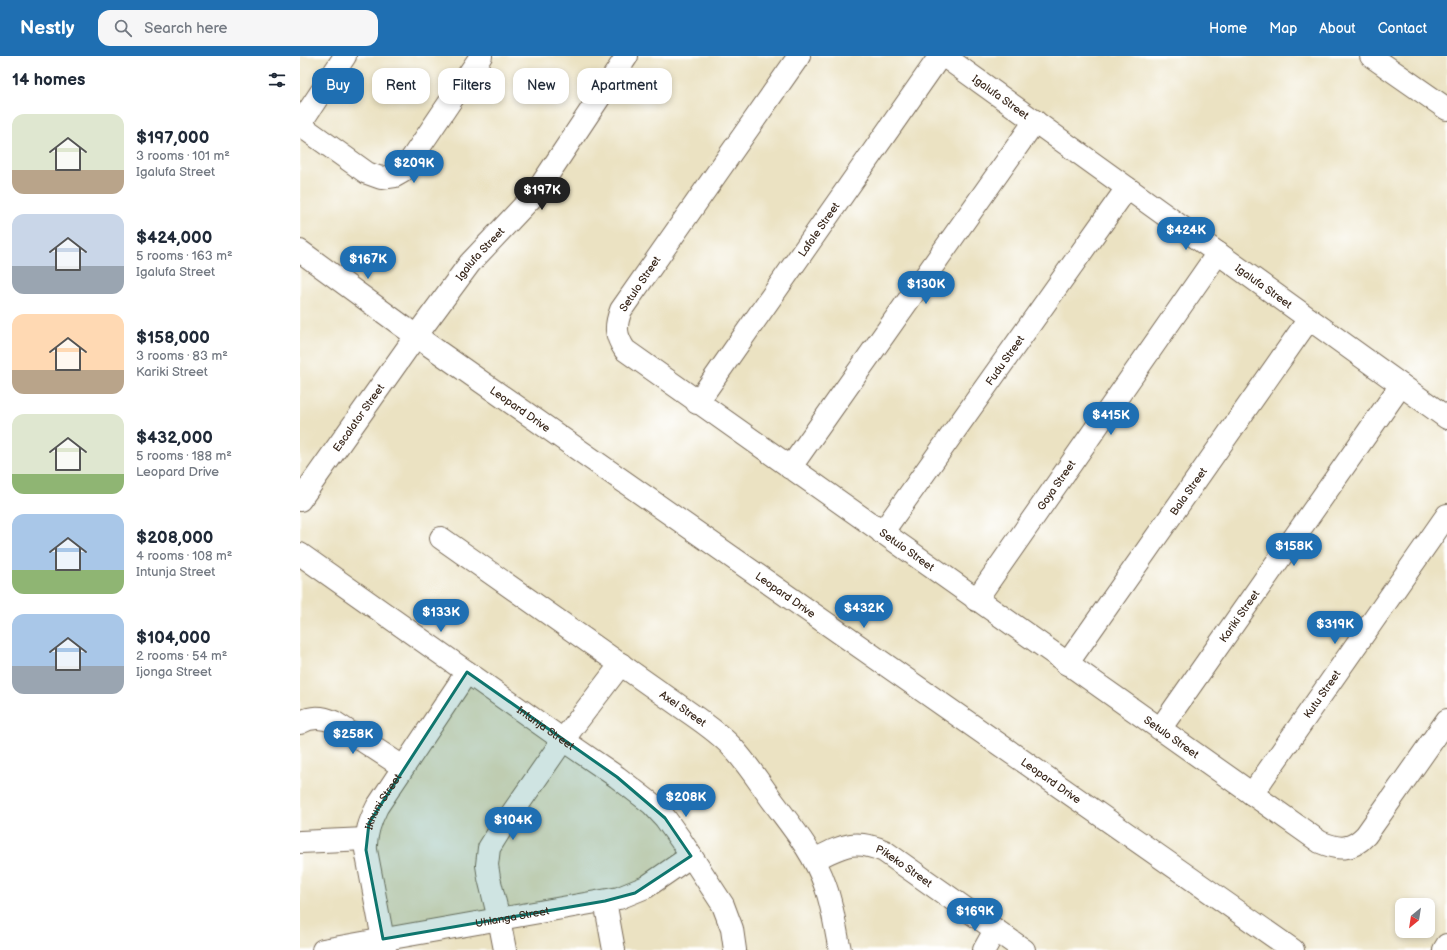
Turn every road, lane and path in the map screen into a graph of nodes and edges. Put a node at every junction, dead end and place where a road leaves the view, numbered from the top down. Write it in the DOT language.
graph roads {
  1 [pos="345,56"];
  2 [pos="480,56"];
  3 [pos="627,56"];
  4 [pos="799,56"];
  5 [pos="940,56"];
  6 [pos="944,56"];
  7 [pos="1371,56"];
  8 [pos="1447,109"];
  9 [pos="1035,121"];
  10 [pos="300,125"];
  11 [pos="1127,188"];
  12 [pos="300,251"];
  13 [pos="1218,254"];
  14 [pos="1309,319"];
  15 [pos="416,336"];
  16 [pos="1401,385"];
  17 [pos="698,403"];
  18 [pos="1447,418"];
  19 [pos="790,468"];
  20 [pos="300,500"];
  21 [pos="1447,515"];
  22 [pos="882,533"];
  23 [pos="441,538"];
  24 [pos="300,554"];
  25 [pos="976,600"];
  26 [pos="621,664"];
  27 [pos="1067,664"];
  28 [pos="467,672"];
  29 [pos="1447,720"];
  30 [pos="300,723"];
  31 [pos="1160,729"];
  32 [pos="563,740"];
  33 [pos="403,768"];
  34 [pos="1252,794"];
  35 [pos="366,839"];
  36 [pos="300,842"];
  37 [pos="691,856"];
  38 [pos="814,860"];
  39 [pos="605,902"];
  40 [pos="499,919"];
  41 [pos="995,930"];
  42 [pos="384,945"];
  43 [pos="1447,945"];
  44 [pos="323,950"];
  45 [pos="505,950"];
  46 [pos="614,950"];
  47 [pos="735,950"];
  48 [pos="840,950"];
  49 [pos="984,950"];
  50 [pos="1024,950"];
  51 [pos="1293,950"];
  52 [pos="1444,950"];
  1 -- 10 [label="street"];
  2 -- 10 [label="street"];
  3 -- 15 [label="street, Igalufa Street"];
  4 -- 17 [label="street, Setulo Street"];
  5 -- 17 [label="street, Lafole Street"];
  6 -- 9 [label="street, Igalufa Street"];
  7 -- 8 [label="street"];
  9 -- 11 [label="street, Igalufa Street"];
  9 -- 19 [label="street"];
  11 -- 13 [label="street, Igalufa Street"];
  11 -- 22 [label="street, Fudu Street"];
  12 -- 15 [label="street, Leopard Drive"];
  13 -- 14 [label="street, Igalufa Street"];
  13 -- 25 [label="street, Goya Street"];
  14 -- 16 [label="street, Igalufa Street"];
  14 -- 27 [label="street, Bala Street"];
  15 -- 20 [label="street, Escalator Street"];
  15 -- 51 [label="street, Leopard Drive"];
  16 -- 18 [label="street, Igalufa Street"];
  16 -- 31 [label="street, Kariki Street"];
  17 -- 19 [label="street, Setulo Street"];
  19 -- 22 [label="street, Setulo Street"];
  21 -- 34 [label="street, Kutu Street"];
  22 -- 25 [label="street, Setulo Street"];
  23 -- 26 [label="street, Axel Street"];
  24 -- 28 [label="street, Intunja Street"];
  25 -- 27 [label="street, Setulo Street"];
  26 -- 32 [label="street"];
  26 -- 38 [label="street, Axel Street"];
  27 -- 31 [label="street, Setulo Street"];
  28 -- 32 [label="street, Intunja Street"];
  28 -- 33 [label="street, Ikhuni Street"];
  29 -- 34 [label="street, Setulo Street"];
  30 -- 33 [label="street"];
  31 -- 34 [label="street, Setulo Street"];
  32 -- 37 [label="street, Intunja Street"];
  32 -- 40 [label="street"];
  33 -- 35 [label="street, Ikhuni Street"];
  35 -- 36 [label="street"];
  35 -- 42 [label="street, Ikhuni Street"];
  37 -- 39 [label="street, Uhlanga Street"];
  37 -- 47 [label="street, Intunja Street"];
  38 -- 41 [label="street, Pikeko Street"];
  38 -- 48 [label="street, Axel Street"];
  39 -- 40 [label="street, Uhlanga Street"];
  39 -- 46 [label="street"];
  40 -- 42 [label="street, Uhlanga Street"];
  40 -- 45 [label="street"];
  41 -- 49 [label="street"];
  41 -- 50 [label="street, Pikeko Street"];
  42 -- 44 [label="street, Uhlanga Street"];
  43 -- 52 [label="street"];
}
